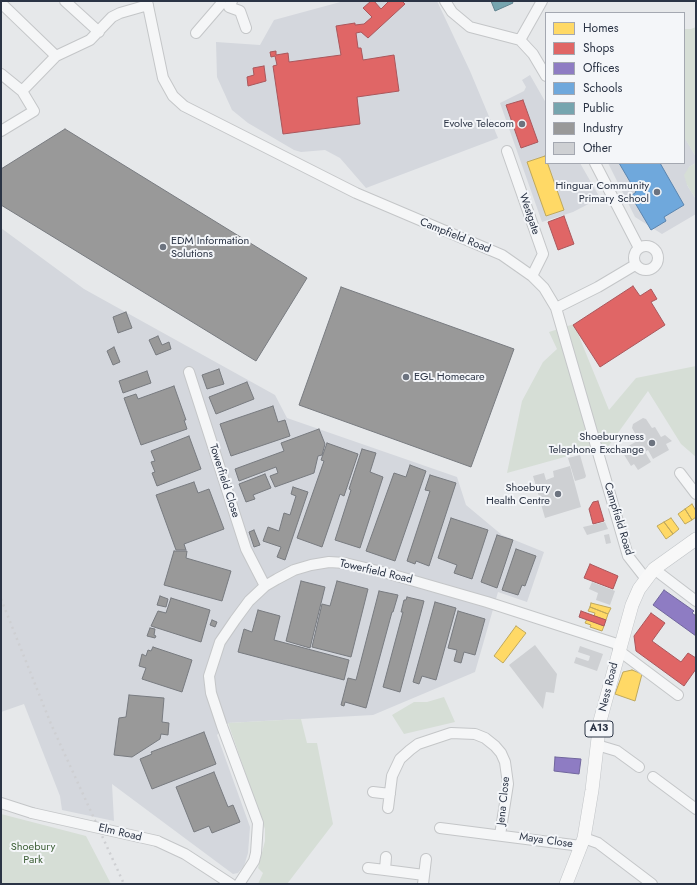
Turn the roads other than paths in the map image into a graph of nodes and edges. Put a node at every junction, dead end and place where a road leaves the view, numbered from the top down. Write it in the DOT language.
graph roads {
  1 [pos="65,1"];
  2 [pos="445,1"];
  3 [pos="542,1"];
  4 [pos="1,2"];
  5 [pos="147,3"];
  6 [pos="225,3"];
  7 [pos="246,28"];
  8 [pos="98,32"];
  9 [pos="196,33"];
  10 [pos="520,40"];
  11 [pos="56,56"];
  12 [pos="1,74"];
  13 [pos="545,74"];
  14 [pos="22,91"];
  15 [pos="1,131"];
  16 [pos="507,151"];
  17 [pos="596,164"];
  18 [pos="639,248"];
  19 [pos="635,265"];
  20 [pos="532,276"];
  21 [pos="556,308"];
  22 [pos="189,372"];
  23 [pos="680,473"];
  24 [pos="696,494"];
  25 [pos="696,539"];
  26 [pos="650,574"];
  27 [pos="265,586"];
  28 [pos="696,601"];
  29 [pos="619,648"];
  30 [pos="678,695"];
  31 [pos="597,745"];
  32 [pos="639,767"];
  33 [pos="653,777"];
  34 [pos="372,792"];
  35 [pos="390,794"];
  36 [pos="1,803"];
  37 [pos="388,808"];
  38 [pos="696,809"];
  39 [pos="440,828"];
  40 [pos="500,835"];
  41 [pos="582,842"];
  42 [pos="386,857"];
  43 [pos="426,859"];
  44 [pos="368,868"];
  45 [pos="385,870"];
  46 [pos="423,879"];
  47 [pos="231,884"];
  48 [pos="239,884"];
  49 [pos="566,884"];
  50 [pos="652,884"];
  1 -- 8 [label="street"];
  2 -- 10 [label="street"];
  3 -- 10 [label="street"];
  4 -- 11 [label="street"];
  5 -- 8 [label="street"];
  5 -- 20 [label="street, Campfield Road"];
  6 -- 7 [label="street"];
  6 -- 9 [label="street"];
  8 -- 11 [label="street"];
  10 -- 13 [label="street"];
  11 -- 14 [label="street"];
  12 -- 14 [label="street"];
  14 -- 15 [label="street"];
  16 -- 20 [label="street, Westgate"];
  17 -- 18 [label="street"];
  18 -- 19 [label="street"];
  18 -- 19 [label="street"];
  19 -- 21 [label="street"];
  20 -- 21 [label="street, Campfield Road"];
  21 -- 26 [label="street, Campfield Road"];
  22 -- 27 [label="street, Towerfield Close"];
  23 -- 24 [label="street"];
  25 -- 26 [label="main road, Ness Road"];
  26 -- 28 [label="street, Campfield Road"];
  26 -- 29 [label="main road, Ness Road / A13"];
  27 -- 29 [label="street, Towerfield Road"];
  27 -- 48 [label="street, Towerfield Road"];
  29 -- 30 [label="street, Towerfield Road"];
  29 -- 31 [label="main road, Ness Road / A13"];
  31 -- 32 [label="street"];
  31 -- 41 [label="main road, Ness Road / A13"];
  33 -- 38 [label="street"];
  34 -- 35 [label="street"];
  35 -- 37 [label="street, Jena Close"];
  35 -- 40 [label="street, Jena Close"];
  36 -- 47 [label="street, Elm Road, bridge"];
  39 -- 40 [label="street, Maya Close"];
  40 -- 41 [label="street, Maya Close"];
  41 -- 49 [label="main road, Ness Road / A13"];
  41 -- 50 [label="street, Maya Close"];
  42 -- 45 [label="street"];
  43 -- 46 [label="street"];
  44 -- 45 [label="street"];
  45 -- 46 [label="street"];
}
